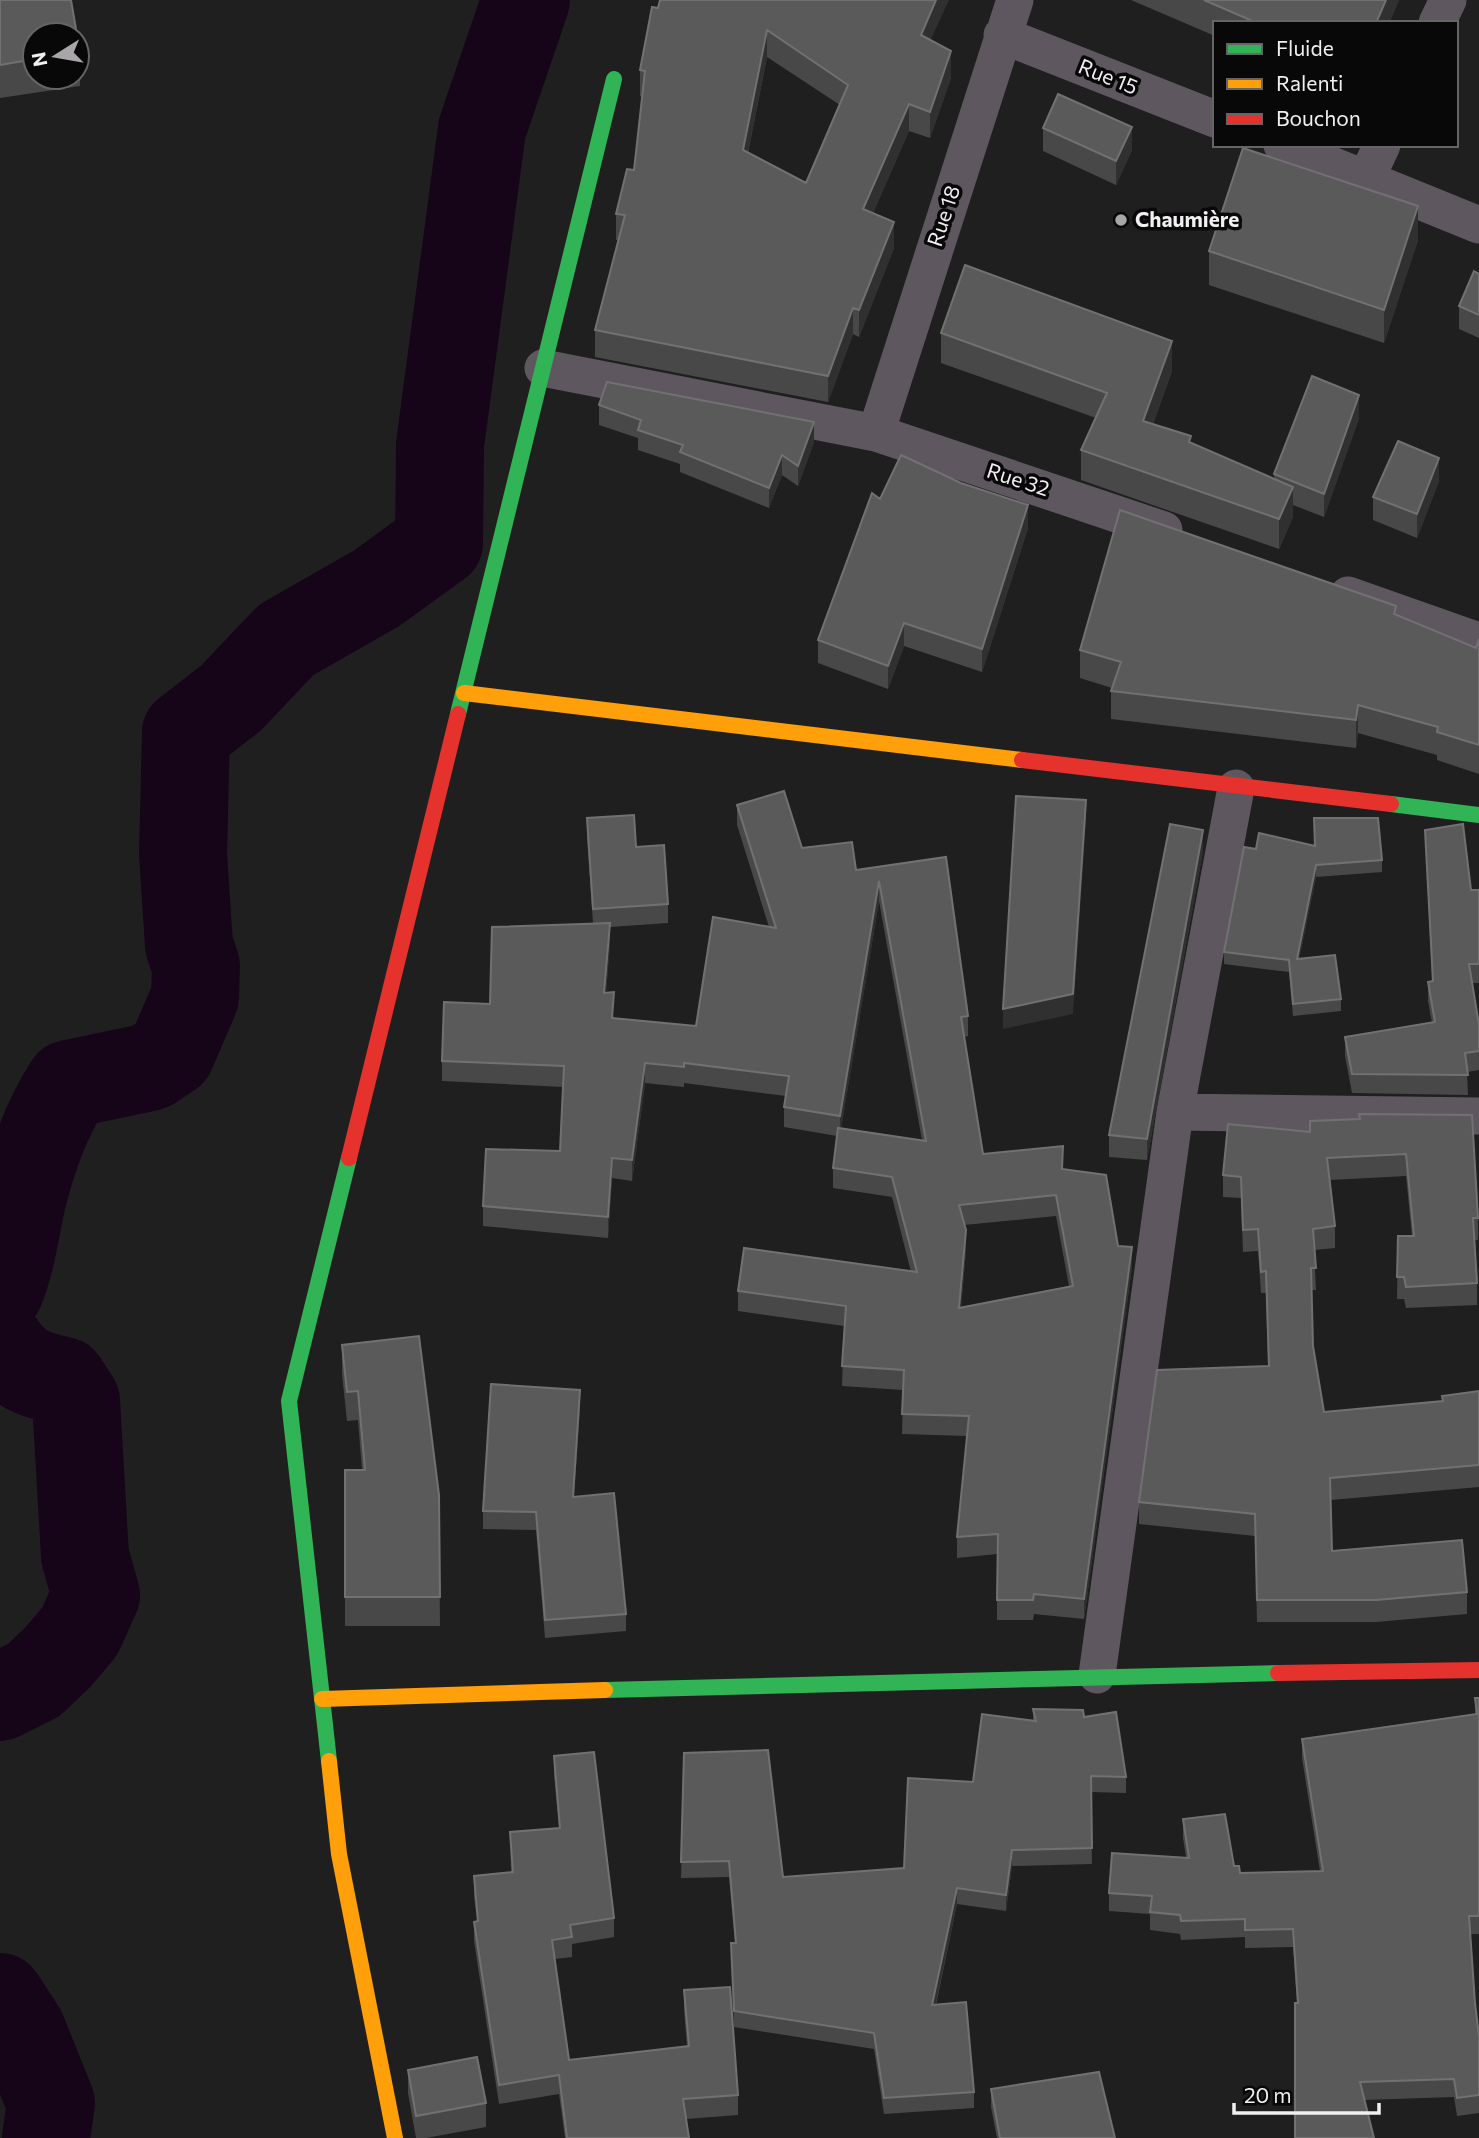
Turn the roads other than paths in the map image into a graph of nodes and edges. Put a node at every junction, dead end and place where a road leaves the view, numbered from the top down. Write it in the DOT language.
graph roads {
  1 [pos="1014,0"];
  2 [pos="1448,0"];
  3 [pos="1438,21"];
  4 [pos="1002,35"];
  5 [pos="614,79"];
  6 [pos="1213,118"];
  7 [pos="1287,147"];
  8 [pos="1380,147"];
  9 [pos="1366,179"];
  10 [pos="1479,225"];
  11 [pos="543,368"];
  12 [pos="876,433"];
  13 [pos="1194,541"];
  14 [pos="1311,582"];
  15 [pos="1479,640"];
  16 [pos="464,693"];
  17 [pos="1236,788"];
  18 [pos="1479,815"];
  19 [pos="1175,1112"];
  20 [pos="1479,1116"];
  21 [pos="1479,1670"];
  22 [pos="1097,1675"];
  23 [pos="322,1699"];
  24 [pos="395,2138"];
  1 -- 4 [label="street, Rue 18"];
  2 -- 3 [label="street"];
  4 -- 6 [label="street, Rue 15"];
  4 -- 12 [label="street, Rue 18"];
  5 -- 11 [label="street"];
  7 -- 9 [label="street"];
  8 -- 9 [label="street"];
  9 -- 10 [label="street"];
  11 -- 12 [label="street, Rue 32"];
  11 -- 16 [label="street"];
  12 -- 13 [label="street, Rue 32"];
  14 -- 15 [label="street"];
  16 -- 17 [label="street"];
  16 -- 23 [label="street"];
  17 -- 18 [label="street"];
  17 -- 19 [label="street"];
  19 -- 20 [label="street"];
  19 -- 22 [label="street"];
  21 -- 22 [label="street"];
  22 -- 23 [label="street"];
  23 -- 24 [label="street"];
}
